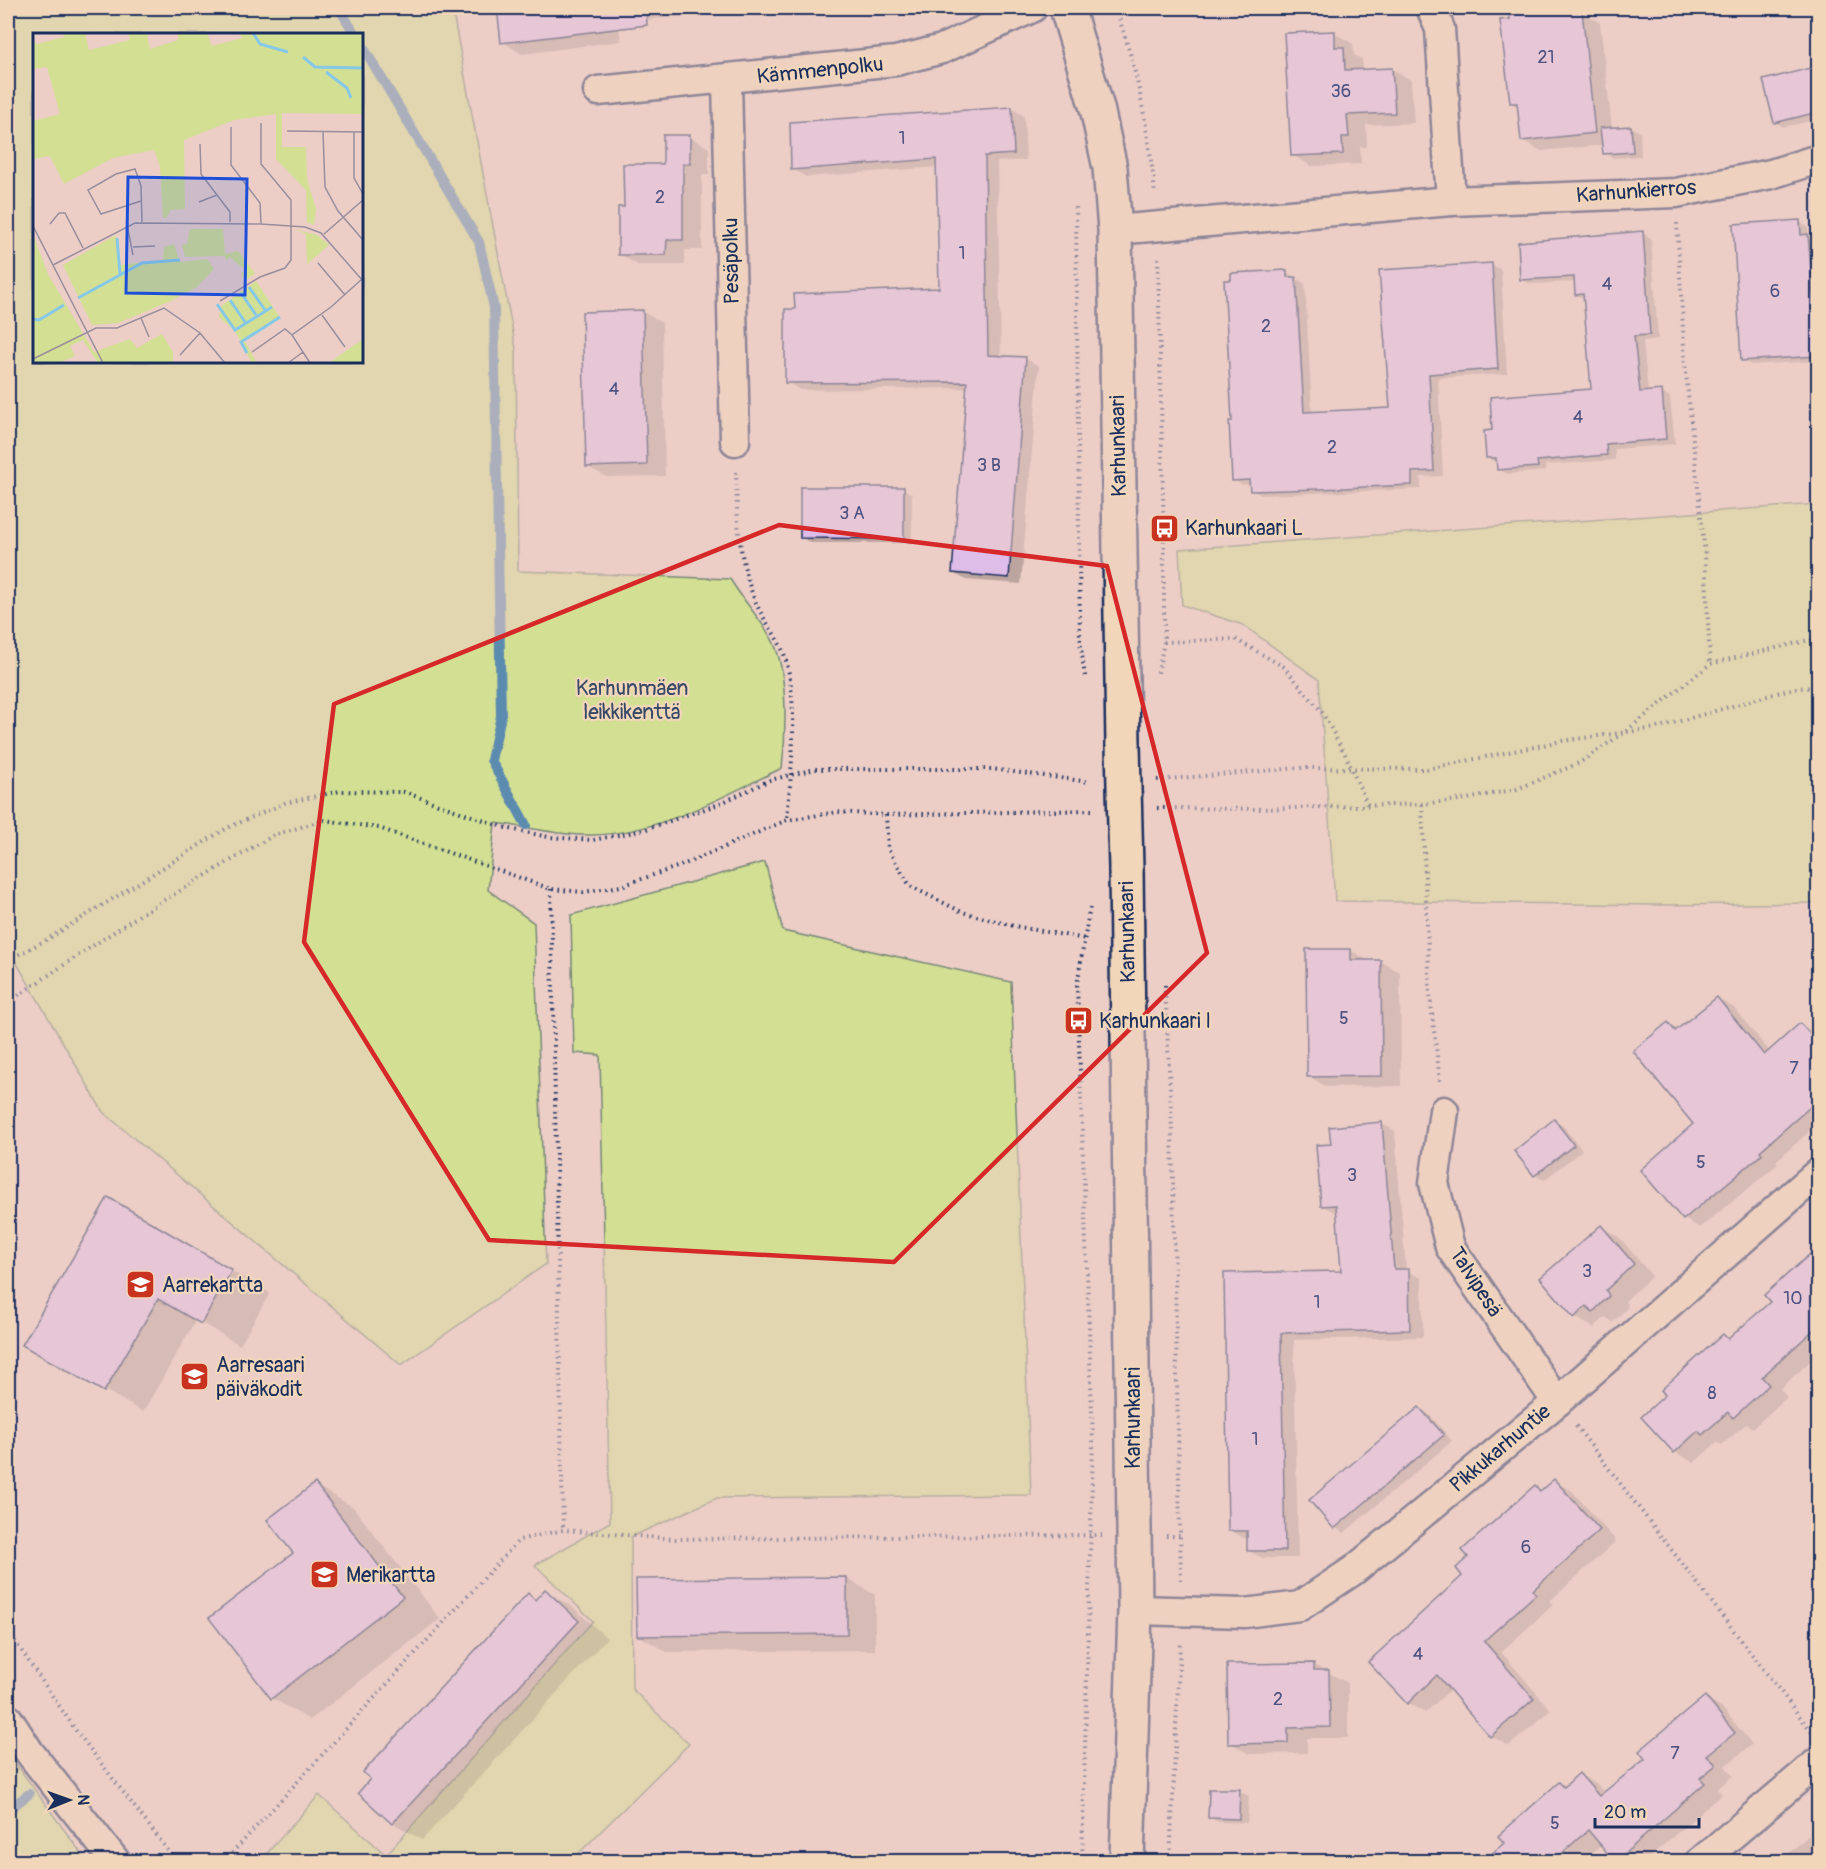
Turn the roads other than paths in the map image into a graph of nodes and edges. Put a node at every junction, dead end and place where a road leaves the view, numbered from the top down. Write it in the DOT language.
graph roads {
  1 [pos="1032,8"];
  2 [pos="1067,8"];
  3 [pos="1431,8"];
  4 [pos="727,80"];
  5 [pos="598,91"];
  6 [pos="1818,159"];
  7 [pos="1451,201"];
  8 [pos="1115,230"];
  9 [pos="735,441"];
  10 [pos="1444,1112"];
  11 [pos="1818,1173"];
  12 [pos="1557,1401"];
  13 [pos="1135,1610"];
  14 [pos="8,1719"];
  15 [pos="1818,1762"];
  16 [pos="116,1862"];
  17 [pos="1127,1862"];
  18 [pos="1700,1862"];
  1 -- 4 [label="street, Kämmenpolku"];
  2 -- 8 [label="street, Karhunkaari"];
  3 -- 7 [label="street"];
  4 -- 5 [label="street, Kämmenpolku"];
  4 -- 9 [label="street, Pesäpolku"];
  6 -- 7 [label="street, Karhunkierros"];
  7 -- 8 [label="street, Karhunkierros"];
  8 -- 13 [label="street, Karhunkaari, bridge"];
  10 -- 12 [label="street, Talvipesä"];
  11 -- 12 [label="street, Pikkukarhuntie"];
  12 -- 13 [label="street, Pikkukarhuntie"];
  13 -- 17 [label="street, Karhunkaari"];
  14 -- 16 [label="street"];
  15 -- 18 [label="street"];
}
